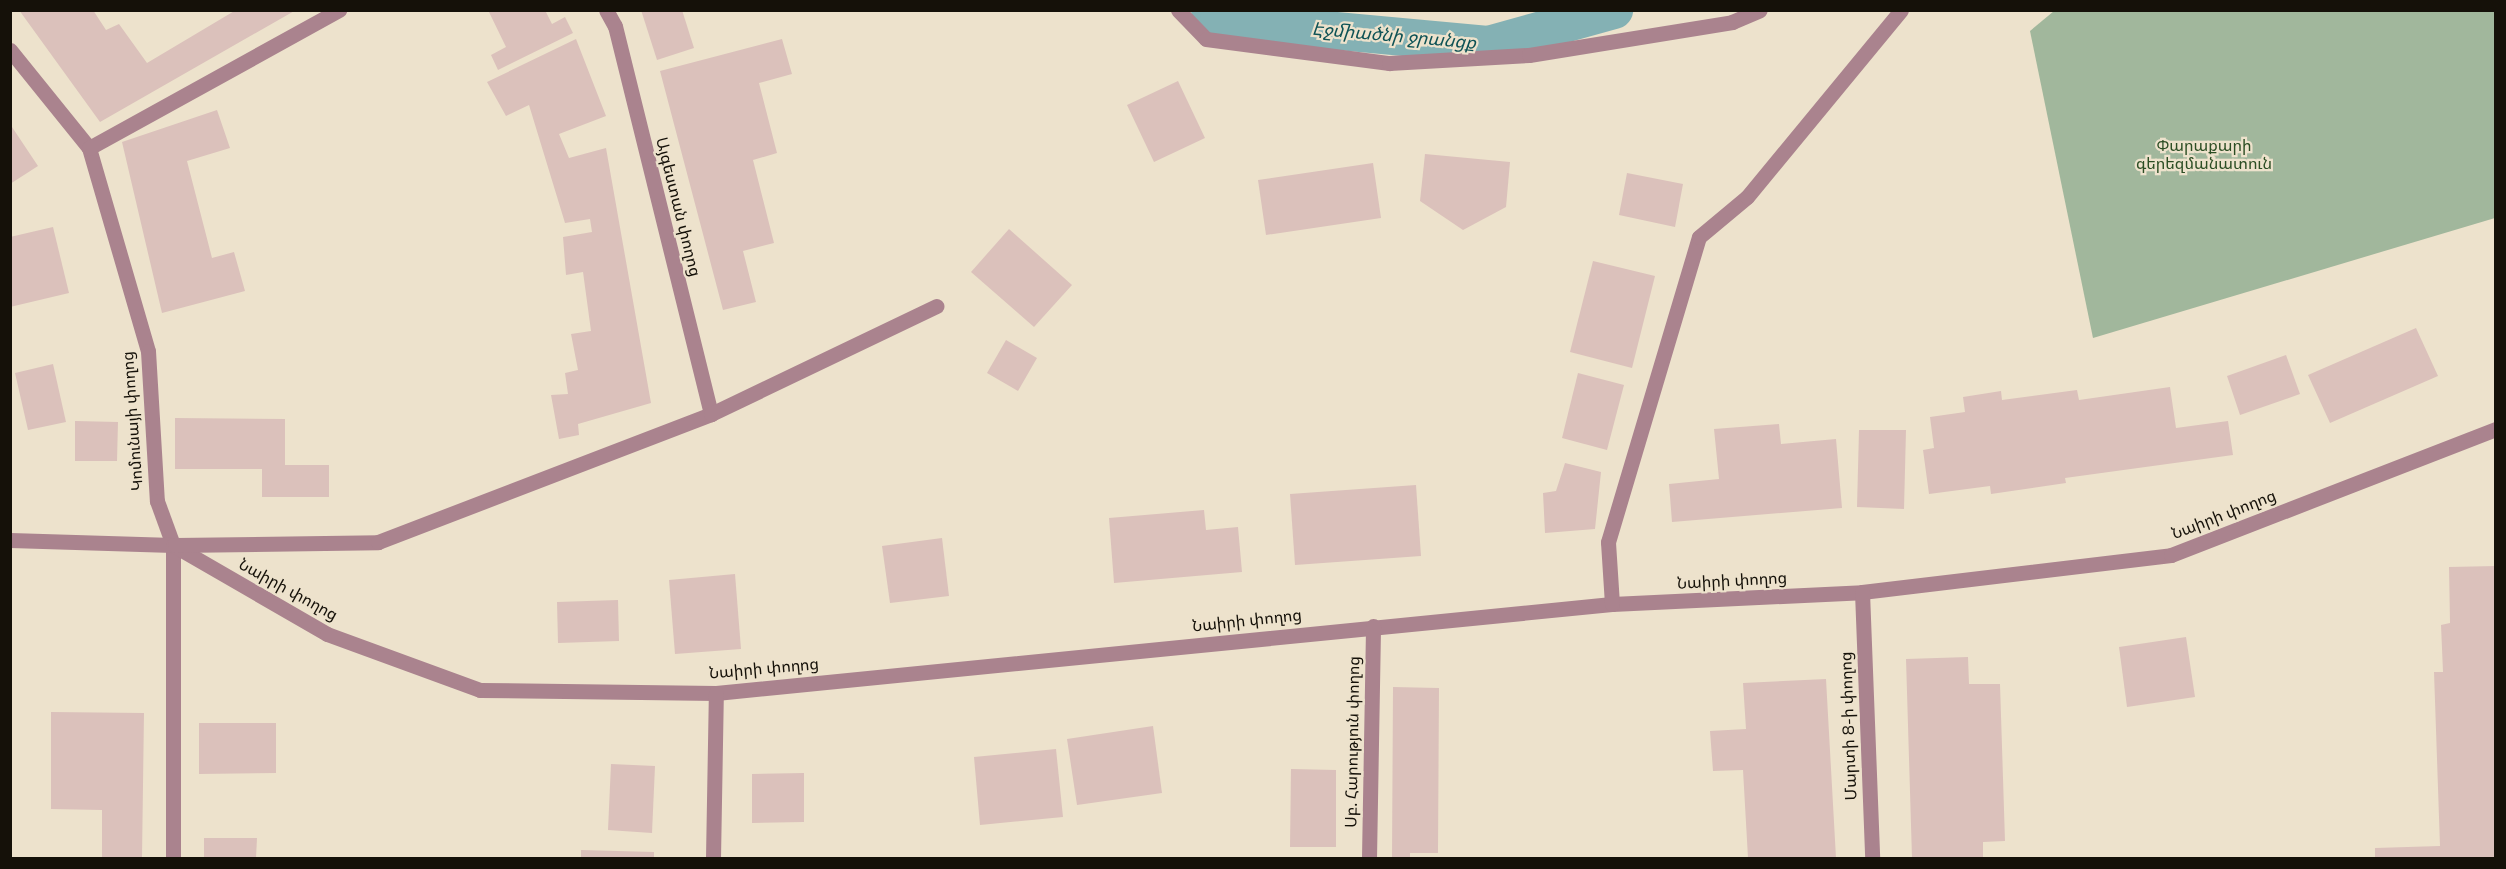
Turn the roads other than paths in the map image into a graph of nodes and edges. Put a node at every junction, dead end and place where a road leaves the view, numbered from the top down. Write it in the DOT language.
graph roads {
  1 [pos="339,10"];
  2 [pos="606,10"];
  3 [pos="1178,10"];
  4 [pos="1760,10"];
  5 [pos="1901,10"];
  6 [pos="10,50"];
  7 [pos="89,148"];
  8 [pos="936,306"];
  9 [pos="711,414"];
  10 [pos="2496,429"];
  11 [pos="10,540"];
  12 [pos="173,546"];
  13 [pos="1862,592"];
  14 [pos="1612,604"];
  15 [pos="1373,626"];
  16 [pos="716,693"];
  17 [pos="172,858"];
  18 [pos="713,858"];
  19 [pos="1369,858"];
  20 [pos="1872,858"];
  1 -- 7 [label="street"];
  2 -- 9 [label="street, Այգեստան փողոց"];
  3 -- 4 [label="street"];
  5 -- 14 [label="street"];
  6 -- 7 [label="street, Կոմունայի փողոց"];
  7 -- 12 [label="street, Կոմունայի փողոց"];
  8 -- 9 [label="street"];
  9 -- 12 [label="street"];
  10 -- 13 [label="street, Նաիրի փողոց"];
  11 -- 12 [label="street, Նաիրի փողոց"];
  12 -- 16 [label="street, Նաիրի փողոց"];
  12 -- 17 [label="street, Կոմունայի փողոց"];
  13 -- 14 [label="street, Նաիրի փողոց"];
  13 -- 20 [label="street, Մարտի 8-ի փողոց"];
  14 -- 15 [label="street, Նաիրի փողոց"];
  15 -- 16 [label="street, Նաիրի փողոց"];
  15 -- 19 [label="street, Սբ. Հարություն փողոց"];
  16 -- 18 [label="street"];
}
